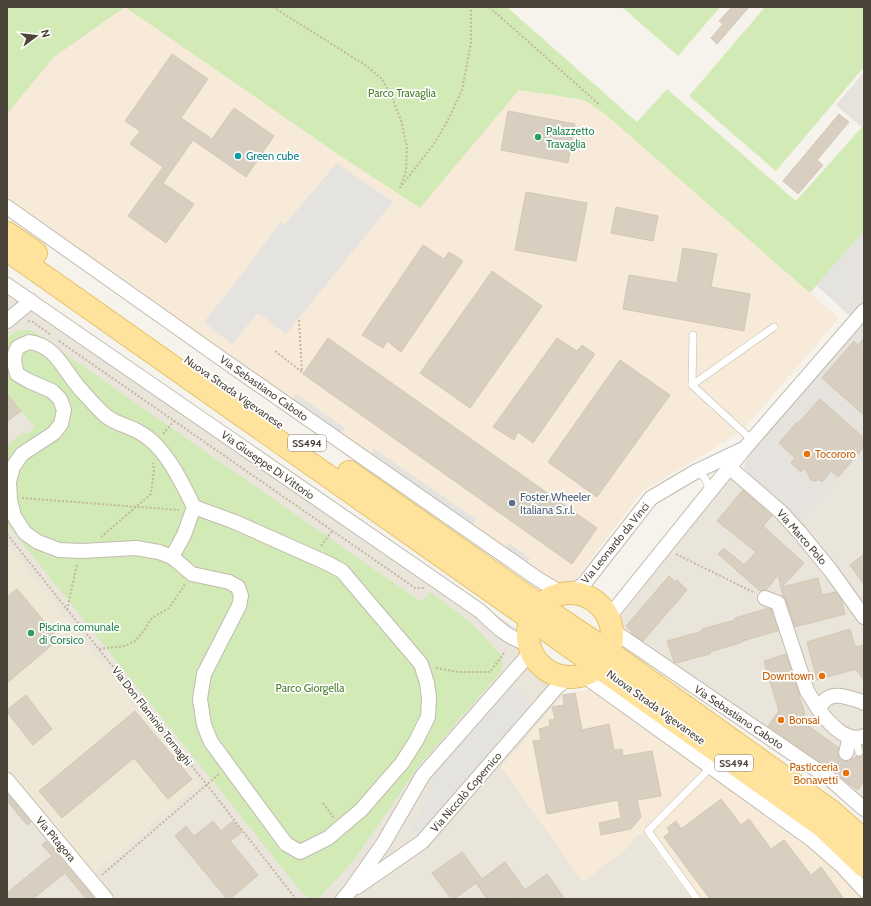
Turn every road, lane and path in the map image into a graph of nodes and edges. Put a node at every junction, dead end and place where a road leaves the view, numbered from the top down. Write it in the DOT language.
graph roads {
  1 [pos="273,7"];
  2 [pos="471,7"];
  3 [pos="488,7"];
  4 [pos="600,105"];
  5 [pos="7,207"];
  6 [pos="7,233"];
  7 [pos="7,250"];
  8 [pos="7,284"];
  9 [pos="31,301"];
  10 [pos="864,311"];
  11 [pos="299,320"];
  12 [pos="7,321"];
  13 [pos="23,322"];
  14 [pos="774,327"];
  15 [pos="693,335"];
  16 [pos="52,336"];
  17 [pos="58,340"];
  18 [pos="275,352"];
  19 [pos="692,385"];
  20 [pos="174,421"];
  21 [pos="155,444"];
  22 [pos="748,444"];
  23 [pos="730,467"];
  24 [pos="695,472"];
  25 [pos="709,492"];
  26 [pos="10,497"];
  27 [pos="136,507"];
  28 [pos="194,507"];
  29 [pos="332,531"];
  30 [pos="7,534"];
  31 [pos="665,548"];
  32 [pos="87,551"];
  33 [pos="172,556"];
  34 [pos="314,557"];
  35 [pos="192,574"];
  36 [pos="436,581"];
  37 [pos="566,593"];
  38 [pos="765,598"];
  39 [pos="68,610"];
  40 [pos="536,612"];
  41 [pos="864,617"];
  42 [pos="610,624"];
  43 [pos="530,648"];
  44 [pos="99,649"];
  45 [pos="504,651"];
  46 [pos="421,664"];
  47 [pos="590,668"];
  48 [pos="864,702"];
  49 [pos="819,710"];
  50 [pos="857,737"];
  51 [pos="853,753"];
  52 [pos="229,766"];
  53 [pos="711,767"];
  54 [pos="7,780"];
  55 [pos="207,785"];
  56 [pos="323,803"];
  57 [pos="864,809"];
  58 [pos="341,827"];
  59 [pos="864,840"];
  60 [pos="864,866"];
  61 [pos="93,883"];
  62 [pos="864,890"];
  63 [pos="346,895"];
  64 [pos="106,899"];
  65 [pos="296,899"];
  66 [pos="697,899"];
  1 -- 2 [label="path"];
  3 -- 4 [label="path"];
  5 -- 37 [label="street, Via Sebastiano Caboto"];
  6 -- 40 [label="main road, Nuova Strada Vigevanese / SS494"];
  7 -- 40 [label="main road, Nuova Strada Vigevanese / SS494"];
  8 -- 9 [label="street, Via Giuseppe Di Vittorio"];
  9 -- 12 [label="street"];
  9 -- 36 [label="street, Via Giuseppe Di Vittorio"];
  10 -- 22 [label="street, Via Leonardo da Vinci"];
  11 -- 18 [label="path"];
  13 -- 16 [label="path"];
  14 -- 19 [label="lane"];
  15 -- 19 [label="lane"];
  17 -- 20 [label="path"];
  19 -- 22 [label="lane"];
  20 -- 21 [label="path"];
  20 -- 29 [label="path"];
  21 -- 26 [label="street"];
  21 -- 27 [label="path"];
  21 -- 28 [label="street"];
  22 -- 23 [label="street, Via Leonardo da Vinci"];
  22 -- 24 [label="street, Via Leonardo da Vinci"];
  23 -- 25 [label="street, Via Leonardo da Vinci"];
  23 -- 41 [label="street, Via Marco Polo"];
  24 -- 25 [label="lane"];
  24 -- 37 [label="street, Via Leonardo da Vinci"];
  25 -- 31 [label="street, Via Leonardo da Vinci"];
  26 -- 27 [label="path"];
  26 -- 32 [label="street"];
  27 -- 28 [label="path"];
  27 -- 32 [label="path"];
  28 -- 33 [label="street"];
  28 -- 34 [label="street"];
  29 -- 34 [label="path"];
  29 -- 36 [label="path"];
  30 -- 39 [label="path, Via Don Flaminio Tornaghi"];
  31 -- 38 [label="path"];
  31 -- 42 [label="street, Via Leonardo da Vinci"];
  32 -- 33 [label="street"];
  32 -- 39 [label="path"];
  33 -- 35 [label="street"];
  34 -- 46 [label="street"];
  35 -- 44 [label="path"];
  35 -- 52 [label="street"];
  36 -- 43 [label="street, Via Giuseppe Di Vittorio"];
  37 -- 40 [label="main road"];
  37 -- 42 [label="main road"];
  38 -- 49 [label="street"];
  39 -- 44 [label="path, Via Don Flaminio Tornaghi"];
  40 -- 43 [label="main road"];
  40 -- 47 [label="main road, Nuova Strada Vigevanese / SS494"];
  42 -- 47 [label="main road, Nuova Strada Vigevanese"];
  42 -- 57 [label="street, Via Sebastiano Caboto"];
  43 -- 47 [label="main road, Nuova Strada Vigevanese"];
  43 -- 63 [label="street, Via Niccolò Copernico"];
  44 -- 55 [label="path, Via Don Flaminio Tornaghi"];
  45 -- 46 [label="path"];
  46 -- 58 [label="street"];
  47 -- 53 [label="street"];
  47 -- 59 [label="main road, Nuova Strada Vigevanese / SS494"];
  47 -- 60 [label="main road, Nuova Strada Vigevanese / SS494"];
  47 -- 63 [label="street, Via Niccolò Copernico"];
  48 -- 49 [label="street"];
  49 -- 50 [label="street"];
  50 -- 51 [label="street"];
  52 -- 55 [label="path"];
  52 -- 58 [label="street"];
  53 -- 62 [label="street"];
  53 -- 66 [label="lane"];
  54 -- 61 [label="street, Via Pitagora"];
  55 -- 61 [label="path"];
  55 -- 65 [label="path, Via Don Flaminio Tornaghi"];
  56 -- 58 [label="path"];
  61 -- 64 [label="street, Via Pitagora"];
}
